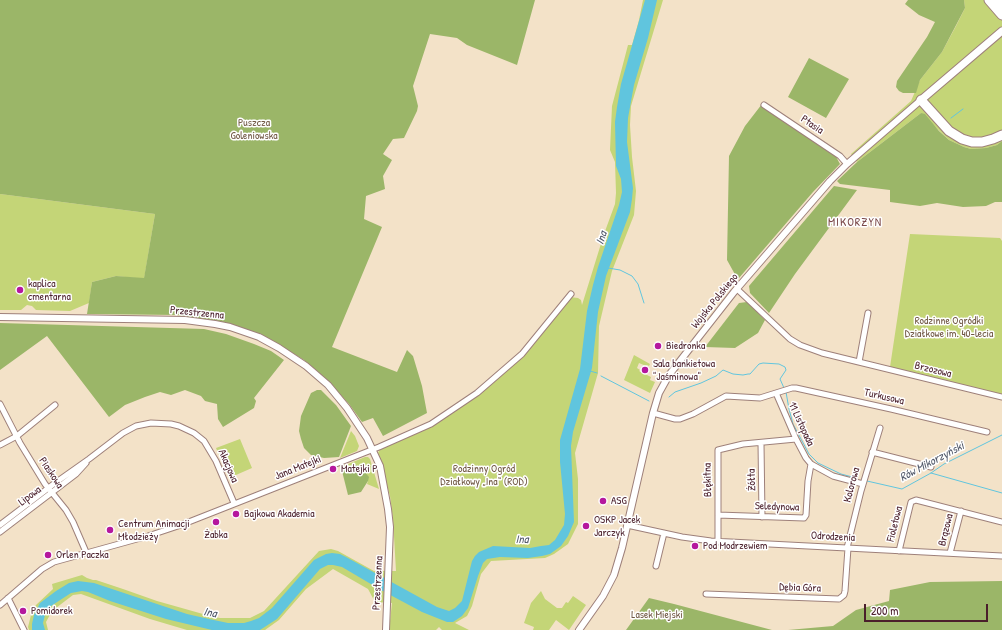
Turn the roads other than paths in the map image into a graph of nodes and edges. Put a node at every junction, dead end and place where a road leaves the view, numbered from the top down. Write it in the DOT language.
graph roads {
  1 [pos="989,0"];
  2 [pos="1002,15"];
  3 [pos="1000,33"];
  4 [pos="924,98"];
  5 [pos="764,105"];
  6 [pos="1002,128"];
  7 [pos="1002,135"];
  8 [pos="847,164"];
  9 [pos="737,289"];
  10 [pos="571,294"];
  11 [pos="868,313"];
  12 [pos="0,316"];
  13 [pos="859,362"];
  14 [pos="776,393"];
  15 [pos="1002,397"];
  16 [pos="0,404"];
  17 [pos="56,405"];
  18 [pos="653,412"];
  19 [pos="880,428"];
  20 [pos="987,432"];
  21 [pos="17,436"];
  22 [pos="796,439"];
  23 [pos="762,443"];
  24 [pos="0,445"];
  25 [pos="371,450"];
  26 [pos="872,452"];
  27 [pos="96,455"];
  28 [pos="89,460"];
  29 [pos="811,464"];
  30 [pos="931,467"];
  31 [pos="863,484"];
  32 [pos="48,488"];
  33 [pos="52,493"];
  34 [pos="234,504"];
  35 [pos="961,511"];
  36 [pos="718,515"];
  37 [pos="762,517"];
  38 [pos="1002,522"];
  39 [pos="0,525"];
  40 [pos="627,525"];
  41 [pos="0,532"];
  42 [pos="664,533"];
  43 [pos="718,542"];
  44 [pos="848,548"];
  45 [pos="899,551"];
  46 [pos="86,552"];
  47 [pos="950,553"];
  48 [pos="1002,556"];
  49 [pos="656,566"];
  50 [pos="706,594"];
  51 [pos="8,598"];
  52 [pos="0,605"];
  53 [pos="24,630"];
  54 [pos="386,630"];
  55 [pos="579,630"];
  1 -- 2 [label="highway"];
  3 -- 4 [label="main road"];
  4 -- 6 [label="highway"];
  4 -- 7 [label="highway"];
  4 -- 8 [label="street, Wojska Polskiego"];
  5 -- 8 [label="street, Ptasia"];
  8 -- 9 [label="street, Wojska Polskiego"];
  9 -- 13 [label="street, Brzozowa"];
  9 -- 18 [label="street, Wojska Polskiego"];
  10 -- 25 [label="street, Jana Matejki"];
  11 -- 13 [label="street"];
  12 -- 25 [label="street, Przestrzenna"];
  13 -- 15 [label="street, Brzozowa"];
  14 -- 18 [label="street, 11 Listopada"];
  14 -- 20 [label="street, Turkusowa"];
  14 -- 22 [label="street, 11 Listopada"];
  16 -- 21 [label="street, Piaskowa"];
  17 -- 21 [label="street"];
  18 -- 40 [label="street, Wojska Polskiego"];
  19 -- 26 [label="street, Kolorowa"];
  21 -- 24 [label="street"];
  21 -- 32 [label="street, Piaskowa"];
  22 -- 23 [label="street, Błękitna"];
  22 -- 29 [label="street, 11 Listopada"];
  23 -- 36 [label="street, Błękitna"];
  23 -- 37 [label="street, Żółta"];
  25 -- 34 [label="street, Jana Matejki"];
  25 -- 54 [label="street, Przestrzenna"];
  26 -- 30 [label="street"];
  26 -- 31 [label="street, Kolorowa"];
  27 -- 28 [label="street, Lipowa"];
  27 -- 34 [label="street, Akacjowa"];
  28 -- 32 [label="street, Lipowa"];
  28 -- 33 [label="street, Lipowa"];
  29 -- 31 [label="street"];
  29 -- 37 [label="street, Seledynowa"];
  31 -- 44 [label="street, Kolorowa"];
  32 -- 33 [label="street, Piaskowa"];
  32 -- 39 [label="street, Lipowa"];
  33 -- 41 [label="street, Lipowa"];
  33 -- 46 [label="street, Piaskowa"];
  34 -- 46 [label="street, Jana Matejki"];
  35 -- 38 [label="street"];
  35 -- 45 [label="street, Fioletowa"];
  35 -- 47 [label="street, Brązowa"];
  36 -- 37 [label="street, Seledynowa"];
  36 -- 43 [label="street, Błękitna"];
  40 -- 42 [label="street, Odrodzenia"];
  40 -- 55 [label="street, Wojska Polskiego"];
  42 -- 43 [label="street, Odrodzenia"];
  42 -- 49 [label="street"];
  43 -- 44 [label="street, Odrodzenia"];
  44 -- 45 [label="street, Odrodzenia"];
  44 -- 50 [label="street, Dębia Góra"];
  45 -- 47 [label="street, Odrodzenia"];
  46 -- 51 [label="street, Jana Matejki"];
  47 -- 48 [label="street, Odrodzenia"];
  51 -- 52 [label="street, Jana Matejki"];
  51 -- 53 [label="street"];
}
